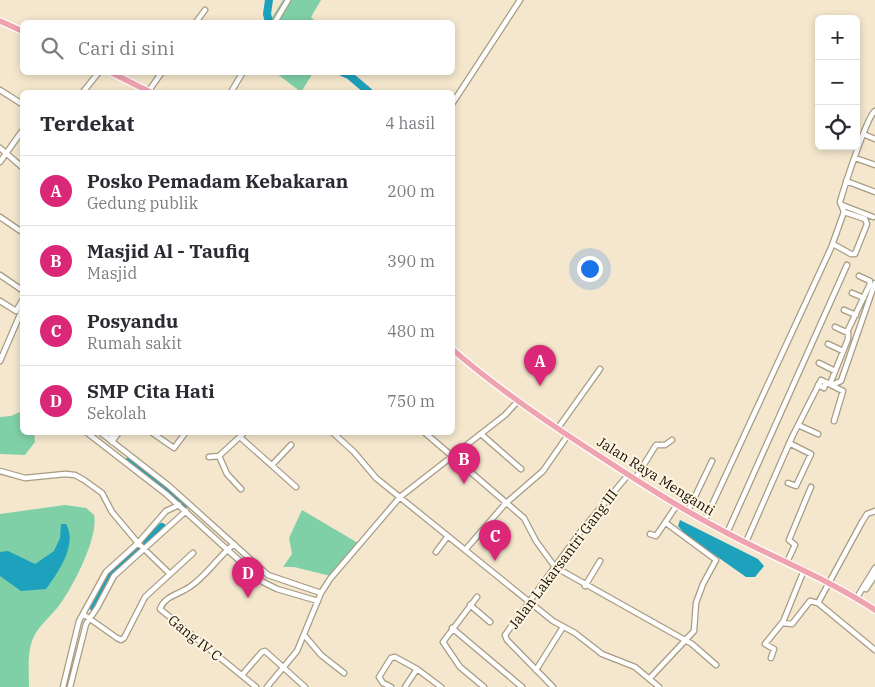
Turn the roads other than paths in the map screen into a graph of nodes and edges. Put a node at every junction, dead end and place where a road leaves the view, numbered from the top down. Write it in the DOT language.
graph roads {
  1 [pos="288,0"];
  2 [pos="518,0"];
  3 [pos="205,10"];
  4 [pos="198,20"];
  5 [pos="276,20"];
  6 [pos="0,21"];
  7 [pos="20,30"];
  8 [pos="96,75"];
  9 [pos="116,75"];
  10 [pos="160,75"];
  11 [pos="242,75"];
  12 [pos="0,90"];
  13 [pos="84,90"];
  14 [pos="145,90"];
  15 [pos="150,90"];
  16 [pos="232,90"];
  17 [pos="455,99"];
  18 [pos="20,103"];
  19 [pos="874,113"];
  20 [pos="20,134"];
  21 [pos="863,134"];
  22 [pos="875,139"];
  23 [pos="0,148"];
  24 [pos="6,152"];
  25 [pos="855,158"];
  26 [pos="0,162"];
  27 [pos="20,165"];
  28 [pos="875,166"];
  29 [pos="846,181"];
  30 [pos="875,192"];
  31 [pos="841,205"];
  32 [pos="844,212"];
  33 [pos="0,217"];
  34 [pos="873,217"];
  35 [pos="20,231"];
  36 [pos="833,244"];
  37 [pos="848,265"];
  38 [pos="0,275"];
  39 [pos="859,276"];
  40 [pos="875,283"];
  41 [pos="20,289"];
  42 [pos="852,293"];
  43 [pos="864,298"];
  44 [pos="0,301"];
  45 [pos="20,305"];
  46 [pos="844,310"];
  47 [pos="856,315"];
  48 [pos="20,320"];
  49 [pos="835,327"];
  50 [pos="848,333"];
  51 [pos="828,344"];
  52 [pos="843,351"];
  53 [pos="455,352"];
  54 [pos="0,361"];
  55 [pos="819,363"];
  56 [pos="600,369"];
  57 [pos="835,371"];
  58 [pos="829,384"];
  59 [pos="518,401"];
  60 [pos="834,421"];
  61 [pos="798,425"];
  62 [pos="558,428"];
  63 [pos="481,434"];
  64 [pos="818,434"];
  65 [pos="92,435"];
  66 [pos="102,435"];
  67 [pos="113,435"];
  68 [pos="116,435"];
  69 [pos="155,435"];
  70 [pos="184,435"];
  71 [pos="244,435"];
  72 [pos="427,435"];
  73 [pos="568,435"];
  74 [pos="337,437"];
  75 [pos="241,438"];
  76 [pos="672,440"];
  77 [pos="109,443"];
  78 [pos="789,443"];
  79 [pos="291,444"];
  80 [pos="219,456"];
  81 [pos="451,456"];
  82 [pos="209,457"];
  83 [pos="712,460"];
  84 [pos="272,466"];
  85 [pos="521,469"];
  86 [pos="0,471"];
  87 [pos="628,474"];
  88 [pos="635,479"];
  89 [pos="788,483"];
  90 [pos="296,486"];
  91 [pos="811,487"];
  92 [pos="240,489"];
  93 [pos="400,497"];
  94 [pos="506,504"];
  95 [pos="179,505"];
  96 [pos="677,505"];
  97 [pos="186,511"];
  98 [pos="688,511"];
  99 [pos="875,511"];
  100 [pos="160,520"];
  101 [pos="705,520"];
  102 [pos="666,524"];
  103 [pos="166,528"];
  104 [pos="727,533"];
  105 [pos="650,534"];
  106 [pos="448,536"];
  107 [pos="746,542"];
  108 [pos="138,543"];
  109 [pos="234,544"];
  110 [pos="228,549"];
  111 [pos="466,549"];
  112 [pos="144,550"];
  113 [pos="436,552"];
  114 [pos="193,553"];
  115 [pos="600,561"];
  116 [pos="787,562"];
  117 [pos="555,568"];
  118 [pos="875,568"];
  119 [pos="804,570"];
  120 [pos="170,574"];
  121 [pos="875,575"];
  122 [pos="829,583"];
  123 [pos="585,586"];
  124 [pos="321,593"];
  125 [pos="477,597"];
  126 [pos="858,600"];
  127 [pos="318,601"];
  128 [pos="530,602"];
  129 [pos="818,603"];
  130 [pos="470,605"];
  131 [pos="875,610"];
  132 [pos="82,614"];
  133 [pos="89,619"];
  134 [pos="490,622"];
  135 [pos="783,622"];
  136 [pos="563,627"];
  137 [pos="452,628"];
  138 [pos="305,636"];
  139 [pos="685,642"];
  140 [pos="875,650"];
  141 [pos="771,658"];
  142 [pos="716,665"];
  143 [pos="285,667"];
  144 [pos="417,669"];
  145 [pos="536,670"];
  146 [pos="344,673"];
  147 [pos="242,675"];
  148 [pos="650,678"];
  149 [pos="63,687"];
  150 [pos="70,687"];
  151 [pos="256,687"];
  152 [pos="267,687"];
  153 [pos="305,687"];
  154 [pos="391,687"];
  155 [pos="405,687"];
  156 [pos="441,687"];
  157 [pos="484,687"];
  158 [pos="522,687"];
  159 [pos="553,687"];
  160 [pos="659,687"];
  1 -- 5 [label="street"];
  2 -- 17 [label="street"];
  3 -- 4 [label="street"];
  6 -- 7 [label="main road"];
  8 -- 13 [label="street"];
  9 -- 14 [label="main road"];
  10 -- 15 [label="street"];
  11 -- 16 [label="street"];
  12 -- 18 [label="street"];
  19 -- 21 [label="street"];
  20 -- 24 [label="street"];
  21 -- 22 [label="street"];
  21 -- 25 [label="street"];
  23 -- 24 [label="street"];
  24 -- 26 [label="street"];
  24 -- 27 [label="street"];
  25 -- 28 [label="street"];
  25 -- 29 [label="street"];
  29 -- 30 [label="street"];
  29 -- 31 [label="street"];
  31 -- 32 [label="street"];
  31 -- 34 [label="street"];
  32 -- 36 [label="street"];
  32 -- 36 [label="street"];
  33 -- 35 [label="street"];
  36 -- 101 [label="street"];
  37 -- 104 [label="street"];
  38 -- 41 [label="street"];
  39 -- 43 [label="street"];
  40 -- 58 [label="street"];
  42 -- 43 [label="street"];
  43 -- 47 [label="street"];
  44 -- 45 [label="street"];
  46 -- 47 [label="street"];
  47 -- 50 [label="street"];
  48 -- 54 [label="street"];
  49 -- 50 [label="street"];
  50 -- 52 [label="street"];
  51 -- 52 [label="street"];
  52 -- 57 [label="street"];
  53 -- 59 [label="main road, Jalan Raya Menganti"];
  55 -- 57 [label="street"];
  56 -- 62 [label="street"];
  57 -- 58 [label="street"];
  58 -- 60 [label="street"];
  58 -- 61 [label="street"];
  59 -- 62 [label="main road, Jalan Raya Menganti"];
  59 -- 63 [label="street"];
  61 -- 64 [label="street"];
  61 -- 78 [label="street"];
  62 -- 73 [label="main road, Jalan Raya Menganti"];
  63 -- 81 [label="street"];
  63 -- 85 [label="street"];
  65 -- 77 [label="street"];
  66 -- 77 [label="street"];
  67 -- 77 [label="street"];
  68 -- 77 [label="street"];
  69 -- 70 [label="street"];
  71 -- 75 [label="street"];
  72 -- 81 [label="street"];
  73 -- 87 [label="main road, Jalan Raya Menganti"];
  73 -- 94 [label="street"];
  74 -- 93 [label="street"];
  75 -- 80 [label="street"];
  75 -- 84 [label="street"];
  76 -- 88 [label="street"];
  77 -- 95 [label="street"];
  77 -- 109 [label="street"];
  78 -- 89 [label="street"];
  78 -- 107 [label="street"];
  79 -- 84 [label="street"];
  80 -- 82 [label="street"];
  80 -- 92 [label="street"];
  81 -- 93 [label="street"];
  81 -- 94 [label="street"];
  83 -- 98 [label="street"];
  84 -- 90 [label="street"];
  86 -- 108 [label="street"];
  87 -- 88 [label="main road, Jalan Raya Menganti"];
  87 -- 117 [label="street, Jalan Lakarsantri Gang III"];
  88 -- 96 [label="main road, Jalan Raya Menganti"];
  91 -- 116 [label="street"];
  93 -- 106 [label="street"];
  93 -- 124 [label="street"];
  94 -- 111 [label="street"];
  94 -- 117 [label="street"];
  95 -- 97 [label="street"];
  95 -- 100 [label="street"];
  96 -- 98 [label="main road, Jalan Raya Menganti"];
  96 -- 102 [label="street"];
  97 -- 103 [label="street"];
  97 -- 110 [label="street"];
  98 -- 101 [label="main road, Jalan Raya Menganti"];
  99 -- 122 [label="street"];
  100 -- 103 [label="street"];
  100 -- 108 [label="street"];
  101 -- 104 [label="main road, Jalan Raya Menganti"];
  102 -- 105 [label="street"];
  102 -- 139 [label="street"];
  103 -- 112 [label="street"];
  104 -- 107 [label="main road, Jalan Raya Menganti"];
  106 -- 111 [label="street"];
  106 -- 113 [label="street"];
  107 -- 116 [label="main road, Jalan Raya Menganti"];
  108 -- 112 [label="street"];
  108 -- 132 [label="street"];
  109 -- 110 [label="street"];
  109 -- 124 [label="street"];
  110 -- 127 [label="street"];
  110 -- 147 [label="street, Gang IV C"];
  111 -- 128 [label="street"];
  112 -- 120 [label="street"];
  112 -- 133 [label="street"];
  114 -- 120 [label="street"];
  115 -- 123 [label="street"];
  116 -- 119 [label="main road, Jalan Raya Menganti"];
  117 -- 123 [label="street"];
  117 -- 128 [label="street, Jalan Lakarsantri Gang III"];
  118 -- 126 [label="street"];
  119 -- 122 [label="main road, Jalan Raya Menganti"];
  119 -- 135 [label="street"];
  120 -- 133 [label="street"];
  121 -- 126 [label="street"];
  122 -- 126 [label="main road, Jalan Raya Menganti"];
  122 -- 129 [label="street"];
  123 -- 139 [label="street"];
  124 -- 127 [label="street"];
  125 -- 130 [label="street"];
  126 -- 131 [label="main road, Jalan Raya Menganti"];
  127 -- 138 [label="street"];
  128 -- 136 [label="street"];
  128 -- 145 [label="street, Jalan Lakarsantri Gang III"];
  129 -- 135 [label="street"];
  129 -- 140 [label="street"];
  130 -- 134 [label="street"];
  130 -- 137 [label="street"];
  132 -- 133 [label="street"];
  132 -- 149 [label="street"];
  133 -- 150 [label="street"];
  135 -- 141 [label="street"];
  136 -- 145 [label="street"];
  136 -- 148 [label="street"];
  137 -- 157 [label="street"];
  137 -- 158 [label="street"];
  138 -- 143 [label="street"];
  138 -- 146 [label="street"];
  139 -- 142 [label="street"];
  139 -- 148 [label="street"];
  143 -- 147 [label="street"];
  143 -- 152 [label="street"];
  143 -- 153 [label="street"];
  144 -- 154 [label="street"];
  144 -- 155 [label="street"];
  144 -- 156 [label="street"];
  145 -- 159 [label="street, Jalan Lakarsantri Gang III"];
  147 -- 151 [label="street, Gang IV C"];
  148 -- 160 [label="street"];
}
